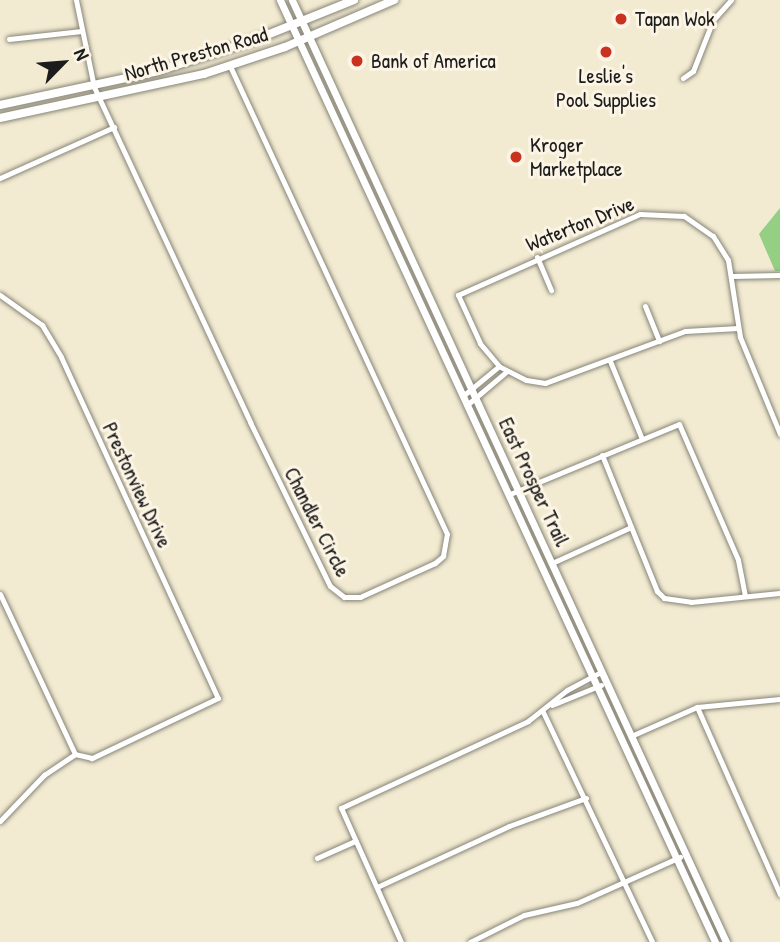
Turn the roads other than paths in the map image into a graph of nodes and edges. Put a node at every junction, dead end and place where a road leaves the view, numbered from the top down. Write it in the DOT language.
graph roads {
  1 [pos="76,0"];
  2 [pos="280,0"];
  3 [pos="292,0"];
  4 [pos="354,0"];
  5 [pos="394,0"];
  6 [pos="730,0"];
  7 [pos="302,21"];
  8 [pos="293,26"];
  9 [pos="82,31"];
  10 [pos="310,36"];
  11 [pos="9,38"];
  12 [pos="300,40"];
  13 [pos="230,66"];
  14 [pos="683,78"];
  15 [pos="94,87"];
  16 [pos="101,99"];
  17 [pos="0,105"];
  18 [pos="0,118"];
  19 [pos="114,127"];
  20 [pos="372,172"];
  21 [pos="362,176"];
  22 [pos="0,178"];
  23 [pos="537,257"];
  24 [pos="780,275"];
  25 [pos="732,276"];
  26 [pos="551,290"];
  27 [pos="0,295"];
  28 [pos="645,306"];
  29 [pos="738,328"];
  30 [pos="659,341"];
  31 [pos="610,361"];
  32 [pos="499,366"];
  33 [pos="507,372"];
  34 [pos="472,390"];
  35 [pos="464,396"];
  36 [pos="477,398"];
  37 [pos="468,404"];
  38 [pos="780,435"];
  39 [pos="642,439"];
  40 [pos="602,455"];
  41 [pos="519,490"];
  42 [pos="510,494"];
  43 [pos="631,527"];
  44 [pos="552,563"];
  45 [pos="780,593"];
  46 [pos="745,595"];
  47 [pos="1,597"];
  48 [pos="601,673"];
  49 [pos="593,676"];
  50 [pos="606,683"];
  51 [pos="597,687"];
  52 [pos="780,699"];
  53 [pos="552,705"];
  54 [pos="697,707"];
  55 [pos="543,712"];
  56 [pos="631,736"];
  57 [pos="75,754"];
  58 [pos="586,799"];
  59 [pos="0,821"];
  60 [pos="355,841"];
  61 [pos="686,855"];
  62 [pos="317,858"];
  63 [pos="675,859"];
  64 [pos="625,882"];
  65 [pos="377,887"];
  66 [pos="780,894"];
  67 [pos="401,942"];
  68 [pos="470,942"];
  69 [pos="652,942"];
  70 [pos="715,942"];
  71 [pos="726,942"];
  1 -- 9 [label="street, Chandler Circle"];
  2 -- 8 [label="main road, East Prosper Trail"];
  3 -- 7 [label="main road, East Prosper Trail"];
  4 -- 7 [label="main road, North Preston Road"];
  5 -- 10 [label="main road, North Preston Road"];
  6 -- 14 [label="street"];
  7 -- 8 [label="main road, North Preston Road"];
  7 -- 10 [label="main road, East Prosper Trail"];
  8 -- 12 [label="main road, East Prosper Trail"];
  8 -- 15 [label="main road, North Preston Road"];
  9 -- 11 [label="street"];
  9 -- 15 [label="street, Chandler Circle"];
  10 -- 12 [label="main road, North Preston Road"];
  10 -- 20 [label="main road, East Prosper Trail"];
  12 -- 13 [label="main road, North Preston Road"];
  12 -- 21 [label="main road, East Prosper Trail"];
  13 -- 16 [label="main road, North Preston Road"];
  13 -- 19 [label="street, Chandler Circle"];
  15 -- 16 [label="street, Chandler Circle"];
  15 -- 17 [label="main road, North Preston Road"];
  16 -- 18 [label="main road, North Preston Road"];
  16 -- 19 [label="street, Chandler Circle"];
  19 -- 22 [label="street"];
  20 -- 21 [label="main road"];
  20 -- 34 [label="main road, East Prosper Trail"];
  21 -- 35 [label="main road, East Prosper Trail"];
  23 -- 25 [label="street, Waterton Drive"];
  23 -- 26 [label="street"];
  23 -- 32 [label="street, Waterton Drive"];
  24 -- 25 [label="street"];
  25 -- 29 [label="street, Waterton Drive"];
  27 -- 57 [label="street, Prestonview Drive"];
  28 -- 30 [label="street"];
  29 -- 30 [label="street"];
  29 -- 38 [label="street, Waterton Drive"];
  30 -- 31 [label="street"];
  31 -- 33 [label="street"];
  31 -- 39 [label="street"];
  32 -- 33 [label="street"];
  32 -- 34 [label="street"];
  33 -- 36 [label="street"];
  34 -- 35 [label="street"];
  34 -- 36 [label="main road, East Prosper Trail"];
  35 -- 37 [label="main road, East Prosper Trail"];
  36 -- 37 [label="street"];
  36 -- 41 [label="main road, East Prosper Trail"];
  37 -- 42 [label="main road, East Prosper Trail"];
  39 -- 40 [label="street"];
  39 -- 46 [label="street"];
  40 -- 41 [label="street"];
  40 -- 43 [label="street"];
  41 -- 42 [label="street"];
  41 -- 44 [label="main road, East Prosper Trail"];
  42 -- 49 [label="main road, East Prosper Trail"];
  43 -- 44 [label="street"];
  43 -- 46 [label="street"];
  44 -- 48 [label="main road, East Prosper Trail"];
  45 -- 46 [label="street"];
  47 -- 57 [label="street"];
  48 -- 49 [label="street"];
  48 -- 50 [label="main road, East Prosper Trail"];
  49 -- 51 [label="main road, East Prosper Trail"];
  49 -- 53 [label="street"];
  50 -- 51 [label="street"];
  50 -- 56 [label="main road, East Prosper Trail"];
  51 -- 53 [label="street"];
  51 -- 63 [label="main road, East Prosper Trail"];
  52 -- 54 [label="street"];
  53 -- 55 [label="street"];
  54 -- 56 [label="street"];
  54 -- 66 [label="street"];
  55 -- 58 [label="street"];
  55 -- 60 [label="street"];
  56 -- 61 [label="main road, East Prosper Trail"];
  57 -- 59 [label="street"];
  58 -- 64 [label="street"];
  58 -- 65 [label="street"];
  60 -- 62 [label="street"];
  60 -- 65 [label="street"];
  61 -- 63 [label="street"];
  61 -- 71 [label="main road, East Prosper Trail"];
  63 -- 64 [label="street"];
  63 -- 70 [label="main road, East Prosper Trail"];
  64 -- 68 [label="street"];
  64 -- 69 [label="street"];
  65 -- 67 [label="street"];
}
